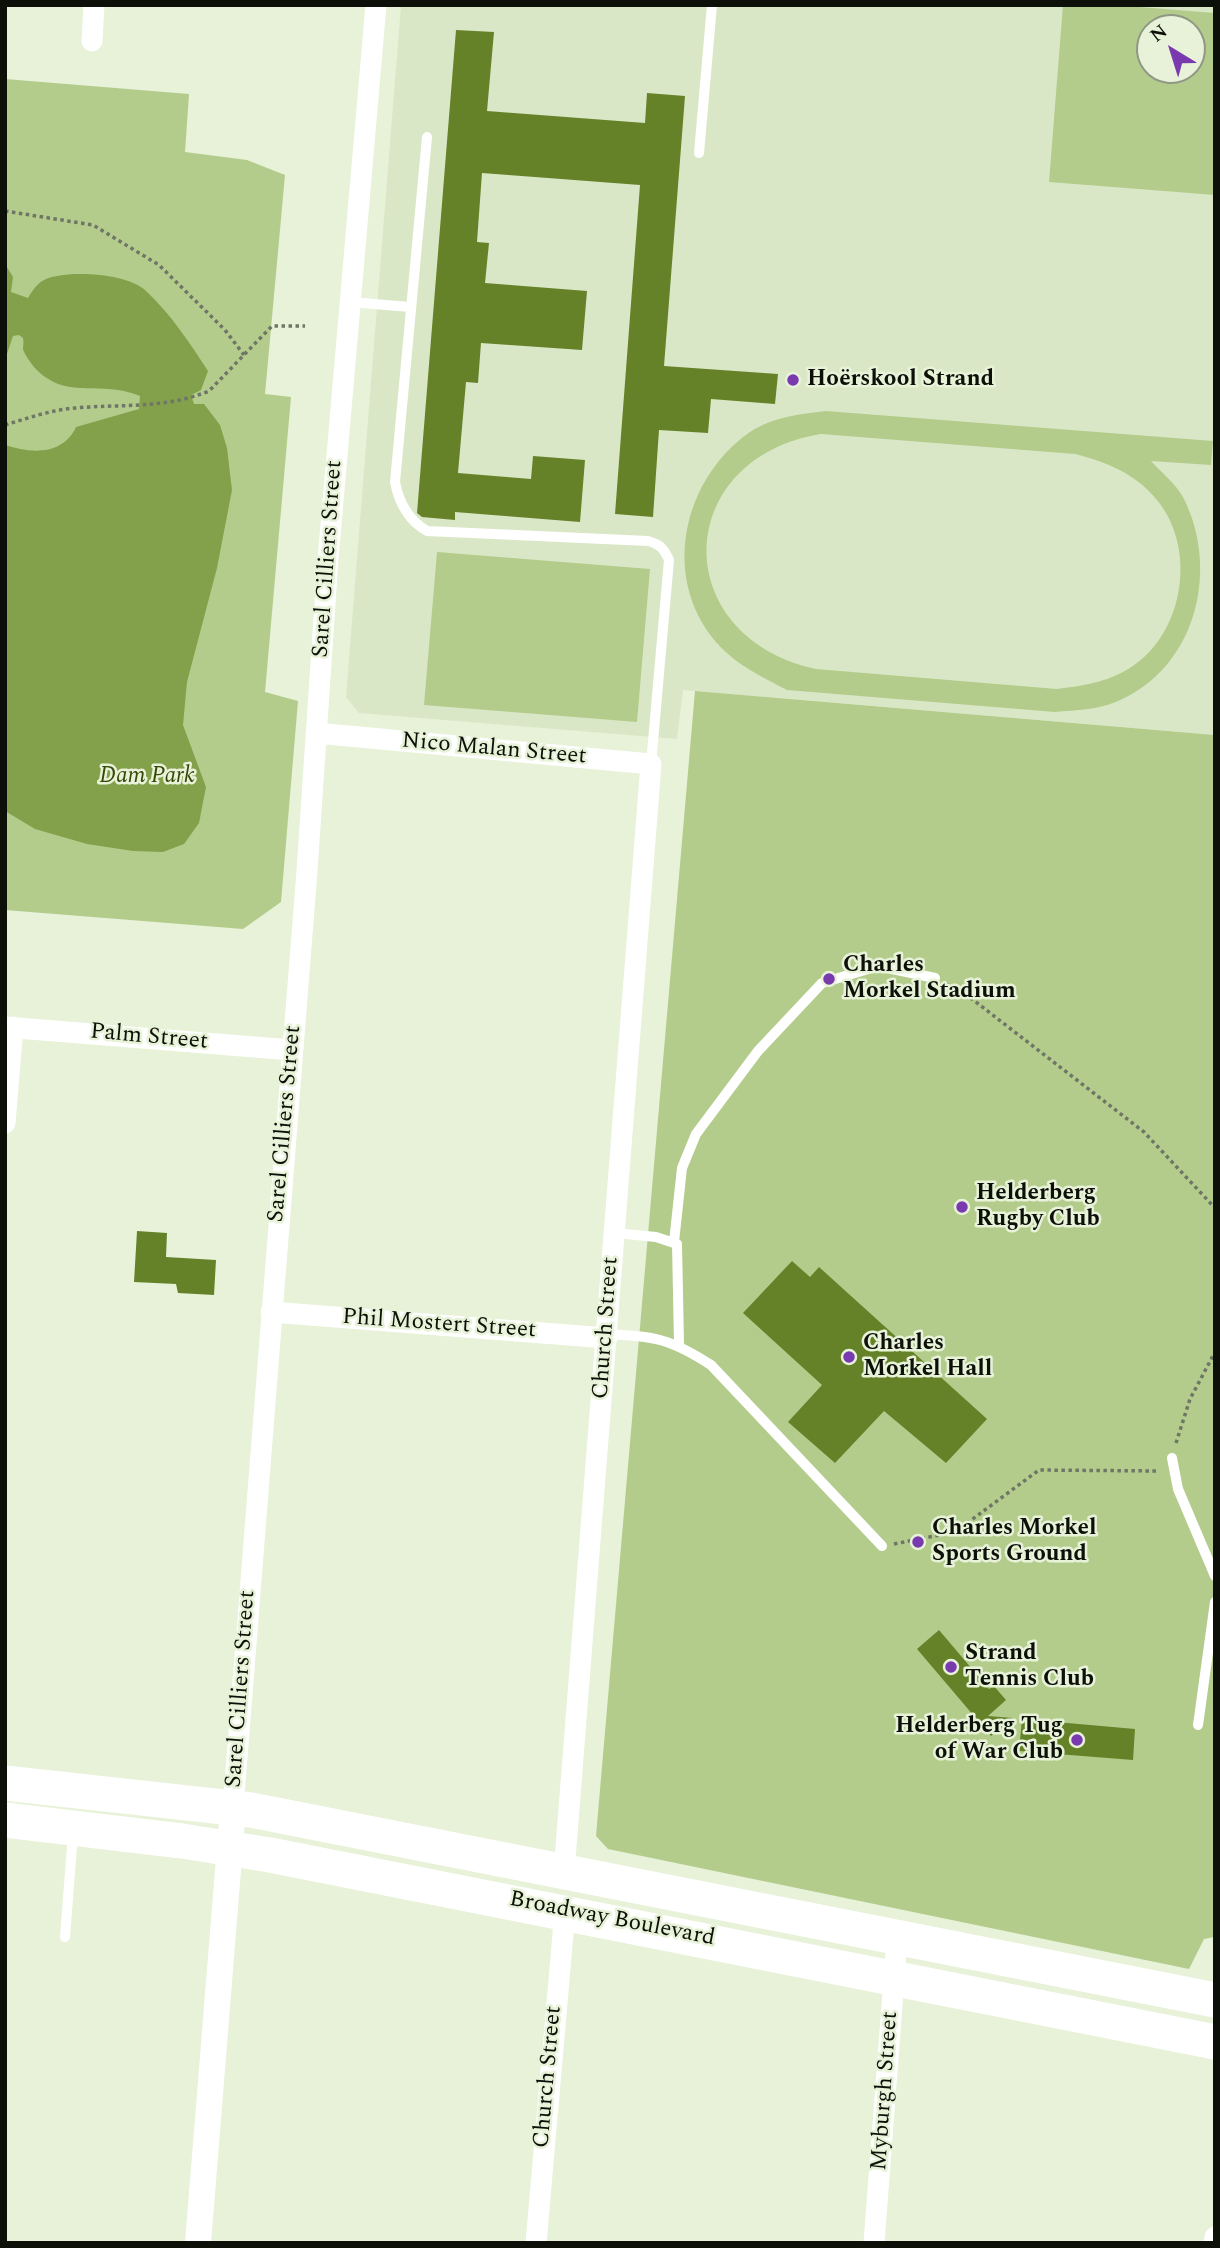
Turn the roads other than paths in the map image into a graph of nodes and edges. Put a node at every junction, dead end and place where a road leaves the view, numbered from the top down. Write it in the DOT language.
graph roads {
  1 [pos="94,5"];
  2 [pos="376,5"];
  3 [pos="712,5"];
  4 [pos="92,41"];
  5 [pos="426,137"];
  6 [pos="699,153"];
  7 [pos="350,302"];
  8 [pos="410,307"];
  9 [pos="316,733"];
  10 [pos="650,775"];
  11 [pos="935,978"];
  12 [pos="9,1027"];
  13 [pos="292,1050"];
  14 [pos="5,1124"];
  15 [pos="615,1233"];
  16 [pos="674,1242"];
  17 [pos="271,1312"];
  18 [pos="607,1336"];
  19 [pos="679,1345"];
  20 [pos="1172,1458"];
  21 [pos="882,1546"];
  22 [pos="1215,1576"];
  23 [pos="1215,1602"];
  24 [pos="1198,1725"];
  25 [pos="5,1783"];
  26 [pos="233,1808"];
  27 [pos="5,1820"];
  28 [pos="73,1827"];
  29 [pos="229,1849"];
  30 [pos="564,1872"];
  31 [pos="565,1911"];
  32 [pos="65,1937"];
  33 [pos="897,1939"];
  34 [pos="894,1976"];
  35 [pos="1215,2000"];
  36 [pos="1215,2042"];
  37 [pos="1215,2236"];
  38 [pos="198,2243"];
  39 [pos="536,2243"];
  40 [pos="874,2243"];
  41 [pos="1214,2243"];
  1 -- 4 [label="street"];
  2 -- 7 [label="street, Sarel Cilliers Street"];
  3 -- 6 [label="lane"];
  5 -- 8 [label="lane"];
  7 -- 8 [label="lane"];
  7 -- 9 [label="street, Sarel Cilliers Street"];
  8 -- 10 [label="lane"];
  9 -- 10 [label="street, Nico Malan Street"];
  9 -- 13 [label="street, Sarel Cilliers Street"];
  10 -- 15 [label="street, Church Street"];
  11 -- 16 [label="lane"];
  12 -- 13 [label="street, Palm Street"];
  12 -- 14 [label="street"];
  13 -- 17 [label="street, Sarel Cilliers Street"];
  15 -- 16 [label="lane"];
  15 -- 18 [label="street, Church Street"];
  16 -- 19 [label="lane"];
  17 -- 18 [label="street, Phil Mostert Street"];
  17 -- 26 [label="street, Sarel Cilliers Street"];
  18 -- 19 [label="lane"];
  18 -- 30 [label="street, Church Street"];
  19 -- 21 [label="lane"];
  20 -- 22 [label="lane"];
  23 -- 24 [label="lane"];
  25 -- 26 [label="main road, Broadway Boulevard"];
  26 -- 29 [label="street, Sarel Cilliers Street"];
  26 -- 30 [label="main road, Broadway Boulevard"];
  27 -- 28 [label="main road, Broadway Boulevard"];
  28 -- 29 [label="main road, Broadway Boulevard"];
  28 -- 32 [label="lane"];
  29 -- 31 [label="main road, Broadway Boulevard"];
  29 -- 38 [label="street, Sarel Cilliers Street"];
  30 -- 33 [label="main road, Broadway Boulevard"];
  31 -- 34 [label="main road, Broadway Boulevard"];
  31 -- 39 [label="street, Church Street"];
  33 -- 34 [label="street, Myburgh Street"];
  33 -- 35 [label="main road, Broadway Boulevard"];
  34 -- 36 [label="main road, Broadway Boulevard"];
  34 -- 40 [label="street, Myburgh Street"];
  37 -- 41 [label="street"];
}
